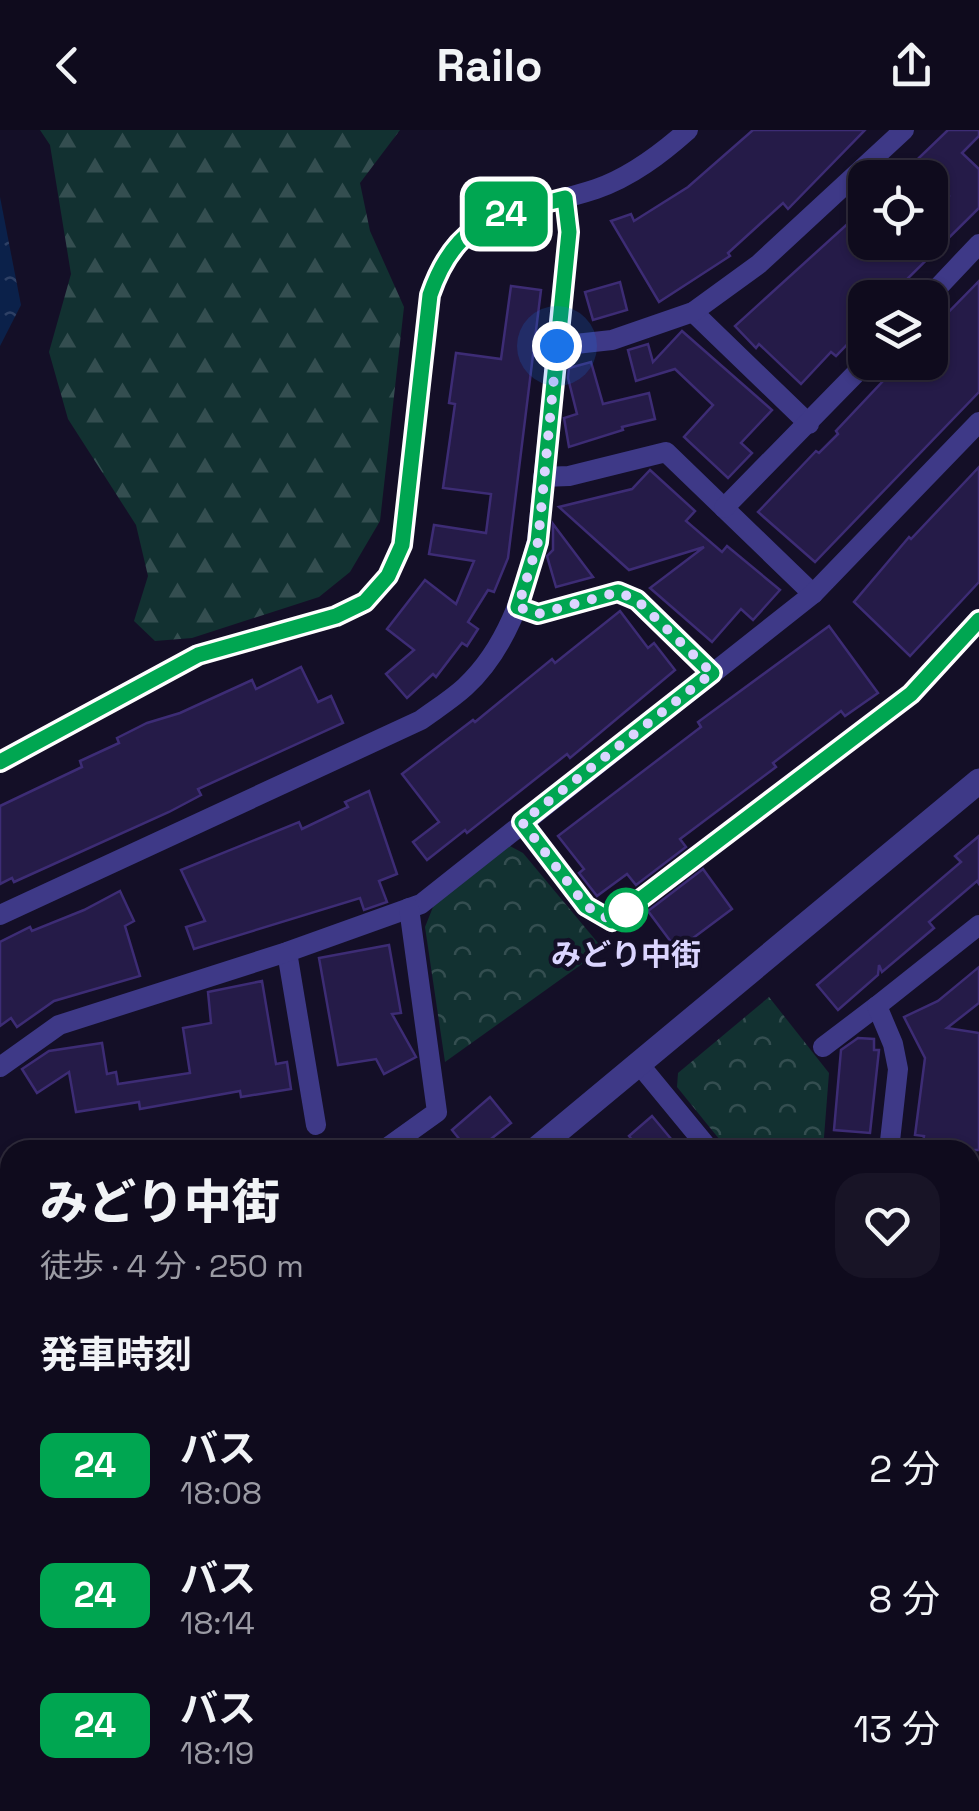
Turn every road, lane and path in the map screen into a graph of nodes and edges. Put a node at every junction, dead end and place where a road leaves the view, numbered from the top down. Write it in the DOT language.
graph roads {
  1 [pos="688,130"];
  2 [pos="904,130"];
  3 [pos="565,198"];
  4 [pos="979,244"];
  5 [pos="945,280"];
  6 [pos="692,312"];
  7 [pos="557,346"];
  8 [pos="850,380"];
  9 [pos="979,422"];
  10 [pos="809,424"];
  11 [pos="543,477"];
  12 [pos="724,508"];
  13 [pos="813,594"];
  14 [pos="518,607"];
  15 [pos="979,620"];
  16 [pos="712,673"];
  17 [pos="0,762"];
  18 [pos="979,781"];
  19 [pos="522,822"];
  20 [pos="410,908"];
  21 [pos="0,915"];
  22 [pos="976,935"];
  23 [pos="287,952"];
  24 [pos="877,1006"];
  25 [pos="823,1048"];
  26 [pos="639,1064"];
  27 [pos="0,1067"];
  28 [pos="316,1124"];
  29 [pos="398,1140"];
  30 [pos="547,1140"];
  31 [pos="701,1140"];
  32 [pos="890,1140"];
  1 -- 3 [label="street"];
  2 -- 6 [label="street"];
  3 -- 7 [label="street"];
  3 -- 17 [label="street"];
  4 -- 5 [label="street"];
  6 -- 7 [label="street"];
  6 -- 10 [label="street"];
  7 -- 11 [label="street"];
  8 -- 10 [label="street"];
  9 -- 13 [label="street"];
  10 -- 12 [label="street"];
  11 -- 12 [label="street"];
  11 -- 14 [label="street"];
  12 -- 13 [label="street"];
  13 -- 16 [label="street"];
  14 -- 16 [label="street"];
  14 -- 21 [label="street"];
  15 -- 19 [label="street"];
  16 -- 19 [label="street"];
  18 -- 26 [label="street"];
  19 -- 20 [label="street"];
  20 -- 23 [label="street"];
  20 -- 29 [label="street"];
  22 -- 24 [label="street"];
  23 -- 27 [label="street"];
  23 -- 28 [label="street"];
  24 -- 25 [label="street"];
  24 -- 32 [label="street"];
  26 -- 30 [label="street"];
  26 -- 31 [label="street"];
}
